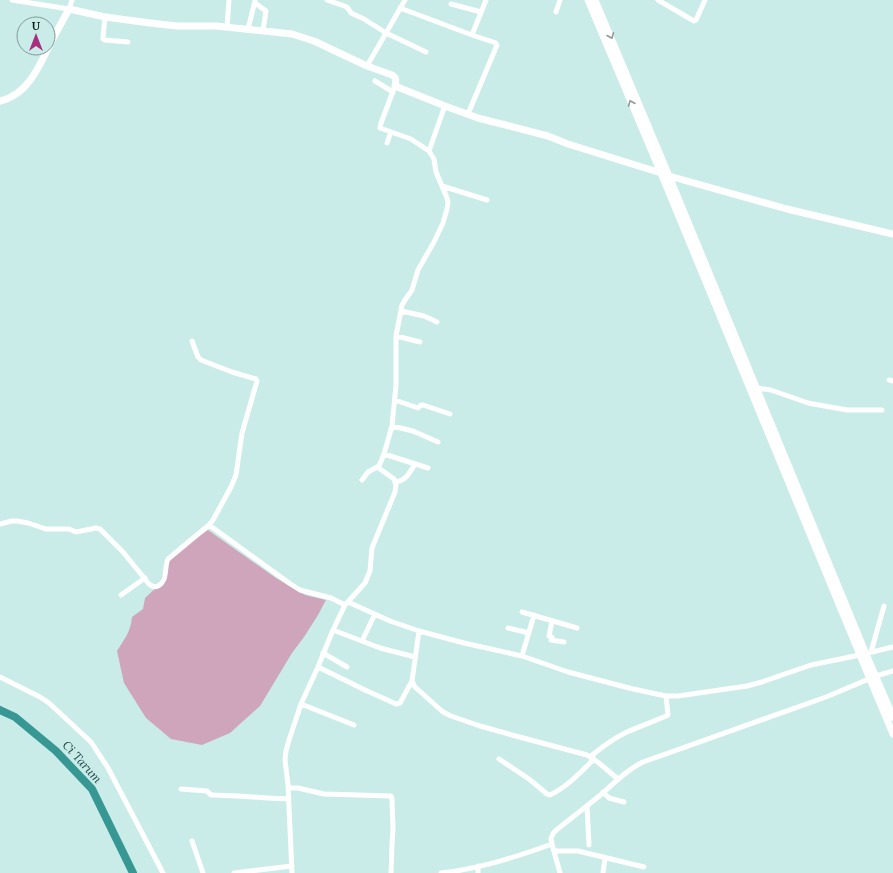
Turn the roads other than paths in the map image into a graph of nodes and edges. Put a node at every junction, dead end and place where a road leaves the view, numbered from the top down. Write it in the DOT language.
graph roads {
  1 [pos="12,0"];
  2 [pos="72,0"];
  3 [pos="229,0"];
  4 [pos="327,0"];
  5 [pos="405,0"];
  6 [pos="486,0"];
  7 [pos="560,0"];
  8 [pos="588,0"];
  9 [pos="595,0"];
  10 [pos="658,0"];
  11 [pos="705,0"];
  12 [pos="255,1"];
  13 [pos="452,4"];
  14 [pos="400,8"];
  15 [pos="69,9"];
  16 [pos="481,12"];
  17 [pos="556,12"];
  18 [pos="105,17"];
  19 [pos="227,28"];
  20 [pos="248,29"];
  21 [pos="263,30"];
  22 [pos="386,33"];
  23 [pos="472,35"];
  24 [pos="128,42"];
  25 [pos="426,52"];
  26 [pos="367,66"];
  27 [pos="375,81"];
  28 [pos="394,89"];
  29 [pos="0,101"];
  30 [pos="445,106"];
  31 [pos="468,114"];
  32 [pos="391,132"];
  33 [pos="387,143"];
  34 [pos="429,151"];
  35 [pos="661,173"];
  36 [pos="669,176"];
  37 [pos="442,186"];
  38 [pos="487,200"];
  39 [pos="893,234"];
  40 [pos="401,311"];
  41 [pos="437,322"];
  42 [pos="396,336"];
  43 [pos="192,341"];
  44 [pos="420,342"];
  45 [pos="756,388"];
  46 [pos="395,400"];
  47 [pos="882,410"];
  48 [pos="450,414"];
  49 [pos="392,426"];
  50 [pos="438,442"];
  51 [pos="384,454"];
  52 [pos="415,464"];
  53 [pos="378,466"];
  54 [pos="428,468"];
  55 [pos="362,480"];
  56 [pos="396,482"];
  57 [pos="0,524"];
  58 [pos="209,525"];
  59 [pos="145,578"];
  60 [pos="121,595"];
  61 [pos="347,604"];
  62 [pos="884,606"];
  63 [pos="522,612"];
  64 [pos="376,614"];
  65 [pos="534,615"];
  66 [pos="552,621"];
  67 [pos="508,628"];
  68 [pos="577,628"];
  69 [pos="332,630"];
  70 [pos="419,631"];
  71 [pos="529,633"];
  72 [pos="362,641"];
  73 [pos="564,642"];
  74 [pos="893,647"];
  75 [pos="323,653"];
  76 [pos="865,654"];
  77 [pos="522,656"];
  78 [pos="414,657"];
  79 [pos="318,667"];
  80 [pos="347,667"];
  81 [pos="893,671"];
  82 [pos="0,677"];
  83 [pos="873,678"];
  84 [pos="412,681"];
  85 [pos="666,696"];
  86 [pos="301,704"];
  87 [pos="893,717"];
  88 [pos="354,725"];
  89 [pos="893,734"];
  90 [pos="592,758"];
  91 [pos="499,759"];
  92 [pos="618,779"];
  93 [pos="288,788"];
  94 [pos="181,789"];
  95 [pos="603,792"];
  96 [pos="289,799"];
  97 [pos="624,802"];
  98 [pos="587,806"];
  99 [pos="192,841"];
  100 [pos="552,844"];
  101 [pos="589,845"];
  102 [pos="554,851"];
  103 [pos="605,858"];
  104 [pos="292,866"];
  105 [pos="478,866"];
  106 [pos="644,867"];
  107 [pos="163,873"];
  108 [pos="203,873"];
  109 [pos="234,873"];
  110 [pos="292,873"];
  111 [pos="391,873"];
  112 [pos="441,873"];
  113 [pos="478,873"];
  114 [pos="560,873"];
  115 [pos="603,873"];
  1 -- 15 [label="street"];
  2 -- 15 [label="street"];
  3 -- 19 [label="street"];
  4 -- 22 [label="street"];
  5 -- 14 [label="street"];
  6 -- 16 [label="street"];
  7 -- 17 [label="street"];
  35 -- 8 [label="street, one-way"];
  9 -- 36 [label="street, one-way"];
  10 -- 11 [label="street"];
  12 -- 20 [label="street"];
  12 -- 21 [label="street"];
  13 -- 16 [label="street"];
  14 -- 22 [label="street"];
  14 -- 23 [label="street"];
  15 -- 18 [label="street"];
  15 -- 29 [label="street"];
  16 -- 23 [label="street"];
  18 -- 19 [label="street"];
  18 -- 24 [label="street"];
  19 -- 20 [label="street"];
  20 -- 21 [label="street"];
  21 -- 26 [label="street"];
  22 -- 25 [label="street"];
  22 -- 26 [label="street"];
  23 -- 31 [label="street"];
  26 -- 28 [label="street"];
  27 -- 28 [label="street"];
  28 -- 30 [label="street"];
  28 -- 32 [label="street"];
  30 -- 31 [label="street"];
  30 -- 34 [label="street"];
  31 -- 35 [label="street"];
  32 -- 33 [label="street"];
  32 -- 34 [label="street"];
  34 -- 37 [label="street"];
  35 -- 36 [label="street"];
  35 -- 76 [label="street"];
  36 -- 39 [label="street"];
  36 -- 45 [label="street"];
  37 -- 38 [label="street"];
  37 -- 40 [label="street"];
  40 -- 41 [label="street"];
  40 -- 42 [label="street"];
  42 -- 44 [label="street"];
  42 -- 46 [label="street"];
  43 -- 58 [label="street"];
  45 -- 47 [label="street"];
  45 -- 76 [label="street"];
  46 -- 48 [label="street"];
  46 -- 49 [label="street"];
  49 -- 50 [label="street"];
  49 -- 51 [label="street"];
  51 -- 52 [label="street"];
  51 -- 53 [label="street"];
  52 -- 54 [label="street"];
  52 -- 56 [label="street"];
  53 -- 55 [label="street"];
  53 -- 56 [label="street"];
  56 -- 61 [label="street"];
  57 -- 59 [label="street"];
  58 -- 59 [label="street"];
  58 -- 61 [label="street"];
  59 -- 60 [label="street"];
  61 -- 64 [label="street"];
  61 -- 69 [label="street"];
  62 -- 76 [label="street"];
  63 -- 65 [label="street"];
  64 -- 70 [label="street"];
  64 -- 72 [label="street"];
  65 -- 66 [label="street"];
  65 -- 71 [label="street"];
  66 -- 68 [label="street"];
  66 -- 73 [label="street"];
  67 -- 71 [label="street"];
  69 -- 72 [label="street"];
  69 -- 75 [label="street"];
  70 -- 77 [label="street"];
  70 -- 78 [label="street"];
  71 -- 77 [label="street"];
  72 -- 78 [label="street"];
  74 -- 76 [label="street"];
  75 -- 79 [label="street"];
  75 -- 80 [label="street"];
  76 -- 83 [label="street"];
  76 -- 85 [label="street"];
  77 -- 85 [label="street"];
  78 -- 84 [label="street"];
  79 -- 84 [label="street"];
  79 -- 86 [label="street"];
  81 -- 83 [label="street"];
  82 -- 107 [label="street"];
  83 -- 87 [label="street"];
  83 -- 89 [label="street"];
  83 -- 92 [label="street"];
  84 -- 90 [label="street"];
  85 -- 90 [label="street"];
  86 -- 88 [label="street"];
  86 -- 93 [label="street"];
  90 -- 91 [label="street"];
  90 -- 92 [label="street"];
  92 -- 95 [label="street"];
  93 -- 96 [label="street"];
  93 -- 111 [label="street"];
  94 -- 96 [label="street"];
  95 -- 97 [label="street"];
  95 -- 98 [label="street"];
  96 -- 104 [label="street"];
  98 -- 100 [label="street"];
  98 -- 101 [label="street"];
  99 -- 108 [label="street"];
  100 -- 102 [label="street"];
  100 -- 105 [label="street"];
  102 -- 103 [label="street"];
  102 -- 114 [label="street"];
  103 -- 106 [label="street"];
  103 -- 115 [label="street"];
  104 -- 109 [label="street"];
  104 -- 110 [label="street"];
  105 -- 112 [label="street"];
  105 -- 113 [label="street"];
}
